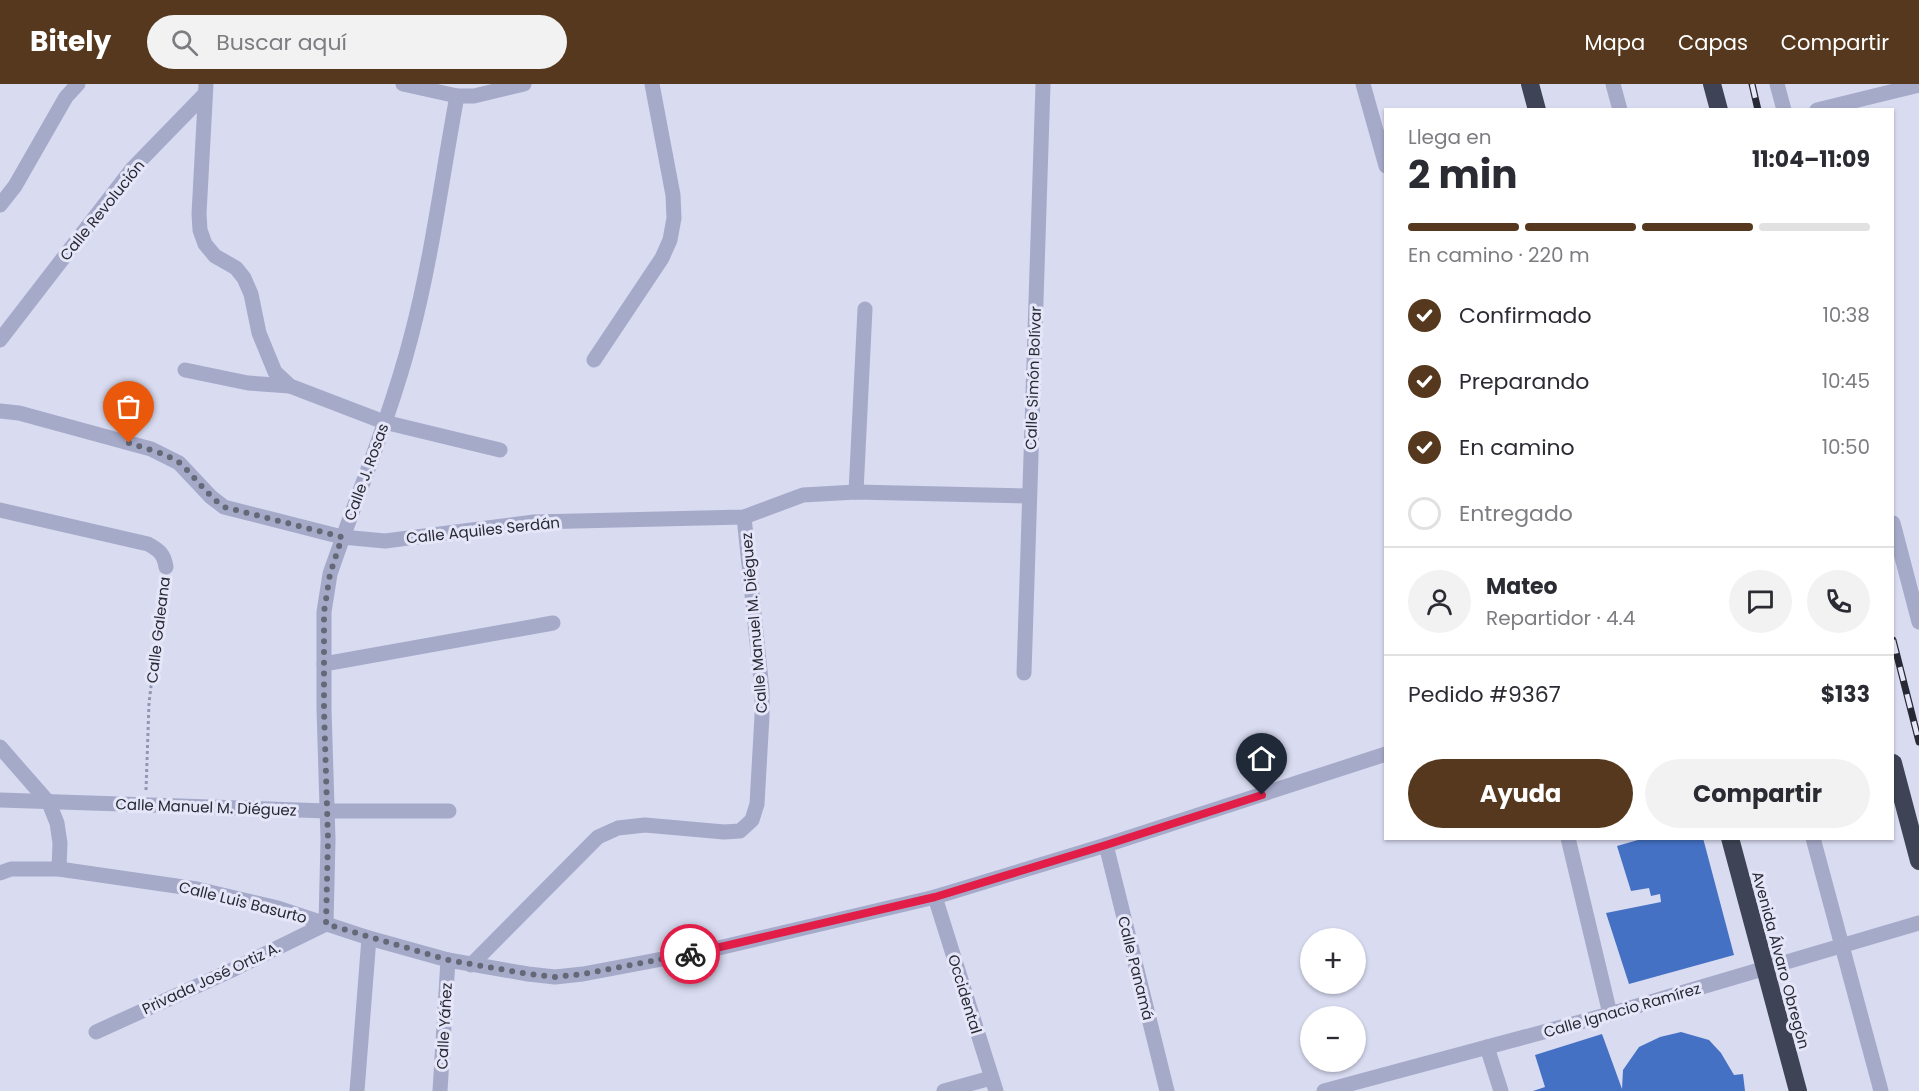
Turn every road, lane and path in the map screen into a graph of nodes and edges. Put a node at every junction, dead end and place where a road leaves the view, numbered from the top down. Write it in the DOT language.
graph roads {
  1 [pos="78,84"];
  2 [pos="403,84"];
  3 [pos="524,84"];
  4 [pos="652,84"];
  5 [pos="1043,84"];
  6 [pos="1363,84"];
  7 [pos="1530,84"];
  8 [pos="1613,84"];
  9 [pos="1712,84"];
  10 [pos="1777,84"];
  11 [pos="1919,85"];
  12 [pos="206,89"];
  13 [pos="457,96"];
  14 [pos="1536,108"];
  15 [pos="1619,108"];
  16 [pos="1718,108"];
  17 [pos="1783,108"];
  18 [pos="1825,108"];
  19 [pos="1384,159"];
  20 [pos="0,205"];
  21 [pos="865,309"];
  22 [pos="0,340"];
  23 [pos="594,360"];
  24 [pos="185,370"];
  25 [pos="290,386"];
  26 [pos="0,411"];
  27 [pos="384,422"];
  28 [pos="500,450"];
  29 [pos="856,492"];
  30 [pos="1029,496"];
  31 [pos="0,510"];
  32 [pos="744,517"];
  33 [pos="1894,527"];
  34 [pos="342,537"];
  35 [pos="166,567"];
  36 [pos="1919,622"];
  37 [pos="553,623"];
  38 [pos="324,664"];
  39 [pos="1024,673"];
  40 [pos="0,747"];
  41 [pos="1384,755"];
  42 [pos="1894,767"];
  43 [pos="0,800"];
  44 [pos="49,803"];
  45 [pos="146,804"];
  46 [pos="327,811"];
  47 [pos="449,811"];
  48 [pos="1568,840"];
  49 [pos="1731,840"];
  50 [pos="1814,840"];
  51 [pos="1106,845"];
  52 [pos="1919,861"];
  53 [pos="59,869"];
  54 [pos="0,873"];
  55 [pos="935,897"];
  56 [pos="1919,923"];
  57 [pos="326,924"];
  58 [pos="369,938"];
  59 [pos="1841,946"];
  60 [pos="448,960"];
  61 [pos="471,965"];
  62 [pos="1766,969"];
  63 [pos="1610,1014"];
  64 [pos="96,1032"];
  65 [pos="1487,1047"];
  66 [pos="993,1085"];
  67 [pos="357,1091"];
  68 [pos="440,1091"];
  69 [pos="944,1091"];
  70 [pos="1167,1091"];
  71 [pos="1324,1091"];
  72 [pos="1501,1091"];
  73 [pos="1798,1091"];
  74 [pos="1881,1091"];
  1 -- 20 [label="street"];
  2 -- 13 [label="street"];
  3 -- 13 [label="street"];
  4 -- 23 [label="street"];
  5 -- 30 [label="street, Calle Simón Bolívar"];
  6 -- 19 [label="street"];
  7 -- 14 [label="highway"];
  8 -- 15 [label="street"];
  9 -- 16 [label="highway"];
  10 -- 17 [label="street"];
  11 -- 18 [label="street"];
  12 -- 22 [label="street, Calle Revolución"];
  12 -- 25 [label="street"];
  13 -- 27 [label="street, Calle J. Rosas"];
  21 -- 29 [label="street"];
  24 -- 25 [label="street"];
  25 -- 27 [label="street"];
  26 -- 34 [label="street, Calle Aquiles Serdán"];
  27 -- 28 [label="street"];
  27 -- 34 [label="street, Calle J. Rosas"];
  29 -- 30 [label="street, Calle Aquiles Serdán"];
  29 -- 32 [label="street, Calle Aquiles Serdán"];
  30 -- 39 [label="street, Calle Simón Bolívar"];
  31 -- 35 [label="street, Calle Galeana"];
  32 -- 34 [label="street, Calle Aquiles Serdán"];
  32 -- 61 [label="street, Calle Manuel M. Diéguez"];
  33 -- 36 [label="street"];
  34 -- 38 [label="street, Calle J. Rosas"];
  35 -- 45 [label="path, Calle Galeana"];
  37 -- 38 [label="street"];
  38 -- 46 [label="street, Calle J. Rosas"];
  40 -- 44 [label="street"];
  41 -- 51 [label="street, Calle Luis Basurto"];
  42 -- 52 [label="highway"];
  43 -- 44 [label="street, Calle Manuel M. Diéguez"];
  44 -- 45 [label="street, Calle Manuel M. Diéguez"];
  44 -- 53 [label="street"];
  45 -- 46 [label="street, Calle Manuel M. Diéguez"];
  46 -- 47 [label="street, Calle Manuel M. Diéguez"];
  46 -- 57 [label="street, Calle J. Rosas"];
  48 -- 63 [label="street"];
  49 -- 62 [label="highway, Avenida Álvaro Obregón"];
  50 -- 59 [label="street"];
  51 -- 55 [label="street, Calle Luis Basurto"];
  51 -- 70 [label="street, Calle Panamá"];
  53 -- 54 [label="street, Calle Luis Basurto"];
  53 -- 57 [label="street, Calle Luis Basurto"];
  55 -- 61 [label="street, Calle Luis Basurto"];
  55 -- 66 [label="street, Occidental"];
  56 -- 59 [label="street, Calle Ignacio Ramírez"];
  57 -- 58 [label="street, Calle Luis Basurto"];
  57 -- 64 [label="street, Privada José Ortiz A."];
  58 -- 60 [label="street, Calle Luis Basurto"];
  58 -- 67 [label="street"];
  59 -- 62 [label="street, Calle Ignacio Ramírez"];
  59 -- 74 [label="street"];
  60 -- 61 [label="street, Calle Luis Basurto"];
  60 -- 68 [label="street, Calle Yáñez"];
  62 -- 63 [label="street, Calle Ignacio Ramírez"];
  62 -- 73 [label="highway, Avenida Álvaro Obregón"];
  63 -- 65 [label="street, Calle Ignacio Ramírez"];
  65 -- 71 [label="street, Calle Ignacio Ramírez"];
  65 -- 72 [label="street"];
  66 -- 69 [label="street"];
}
